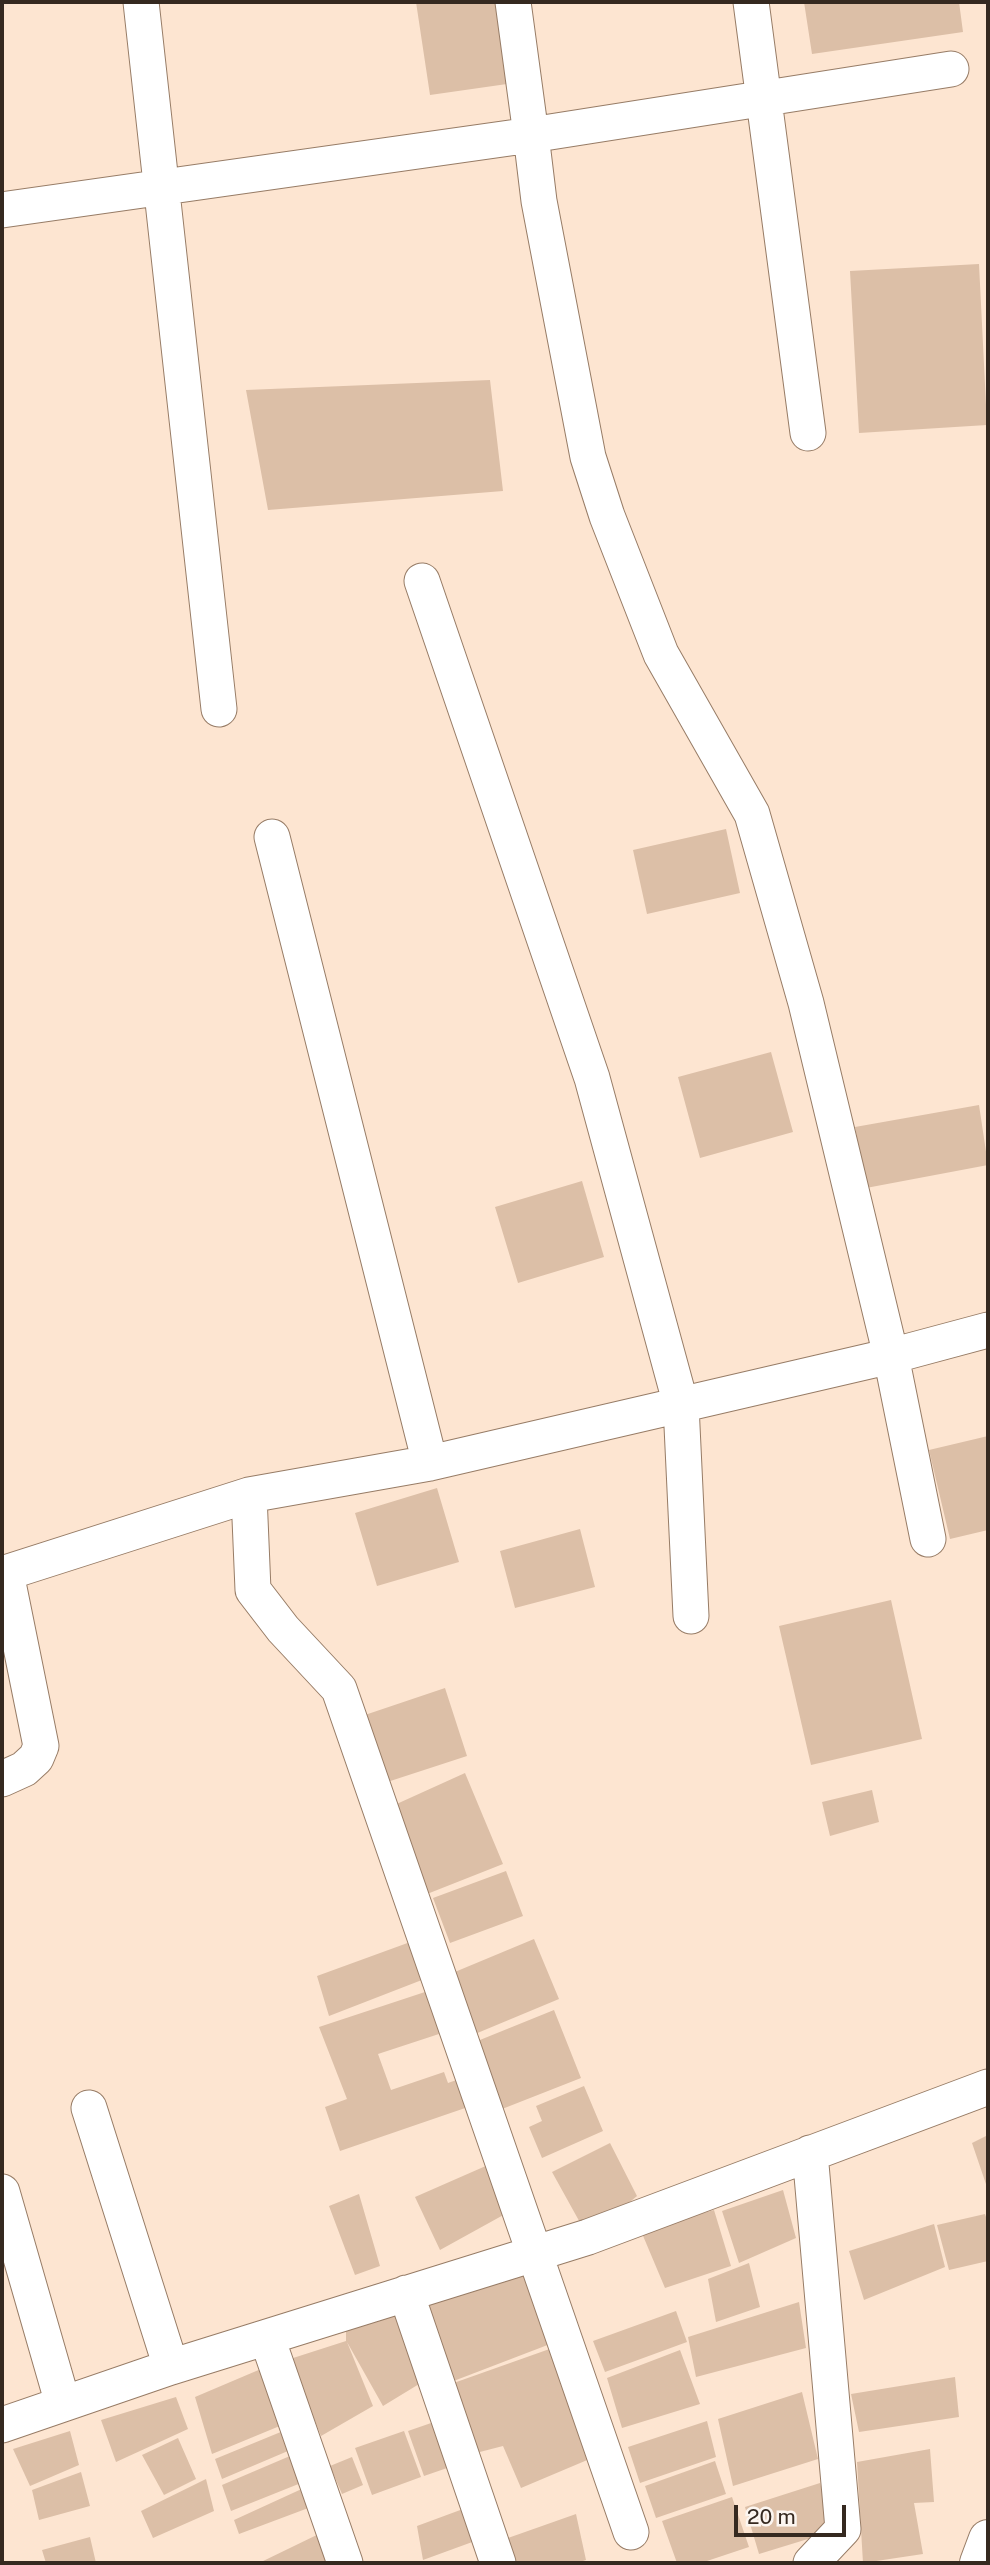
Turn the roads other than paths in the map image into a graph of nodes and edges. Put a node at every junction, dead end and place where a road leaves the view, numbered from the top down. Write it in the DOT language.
graph roads {
  1 [pos="141,2"];
  2 [pos="513,2"];
  3 [pos="751,2"];
  4 [pos="951,69"];
  5 [pos="765,99"];
  6 [pos="531,135"];
  7 [pos="161,189"];
  8 [pos="2,210"];
  9 [pos="808,433"];
  10 [pos="422,581"];
  11 [pos="219,709"];
  12 [pos="272,837"];
  13 [pos="988,1330"];
  14 [pos="891,1356"];
  15 [pos="681,1405"];
  16 [pos="430,1463"];
  17 [pos="249,1495"];
  18 [pos="928,1539"];
  19 [pos="4,1574"];
  20 [pos="691,1616"];
  21 [pos="2,1779"];
  22 [pos="988,2087"];
  23 [pos="89,2108"];
  24 [pos="810,2153"];
  25 [pos="2,2192"];
  26 [pos="534,2252"];
  27 [pos="406,2292"];
  28 [pos="267,2338"];
  29 [pos="171,2367"];
  30 [pos="63,2404"];
  31 [pos="2,2425"];
  32 [pos="631,2532"];
  33 [pos="988,2539"];
  34 [pos="345,2563"];
  35 [pos="498,2563"];
  36 [pos="811,2563"];
  37 [pos="979,2563"];
  1 -- 7 [label="street"];
  2 -- 6 [label="street"];
  3 -- 5 [label="street"];
  4 -- 5 [label="street"];
  5 -- 6 [label="street"];
  5 -- 9 [label="street"];
  6 -- 7 [label="street"];
  6 -- 14 [label="street"];
  7 -- 8 [label="street"];
  7 -- 11 [label="street"];
  10 -- 15 [label="street"];
  12 -- 16 [label="street"];
  13 -- 14 [label="street"];
  14 -- 15 [label="street"];
  14 -- 18 [label="street"];
  15 -- 16 [label="street"];
  15 -- 20 [label="street"];
  16 -- 17 [label="street"];
  17 -- 19 [label="street"];
  17 -- 26 [label="street"];
  19 -- 21 [label="street"];
  22 -- 24 [label="street"];
  23 -- 29 [label="street"];
  24 -- 26 [label="street"];
  24 -- 36 [label="street"];
  25 -- 30 [label="street"];
  26 -- 27 [label="street"];
  26 -- 32 [label="street"];
  27 -- 28 [label="street"];
  27 -- 35 [label="street"];
  28 -- 29 [label="street"];
  28 -- 34 [label="street"];
  29 -- 30 [label="street"];
  30 -- 31 [label="street"];
  33 -- 37 [label="street"];
}
